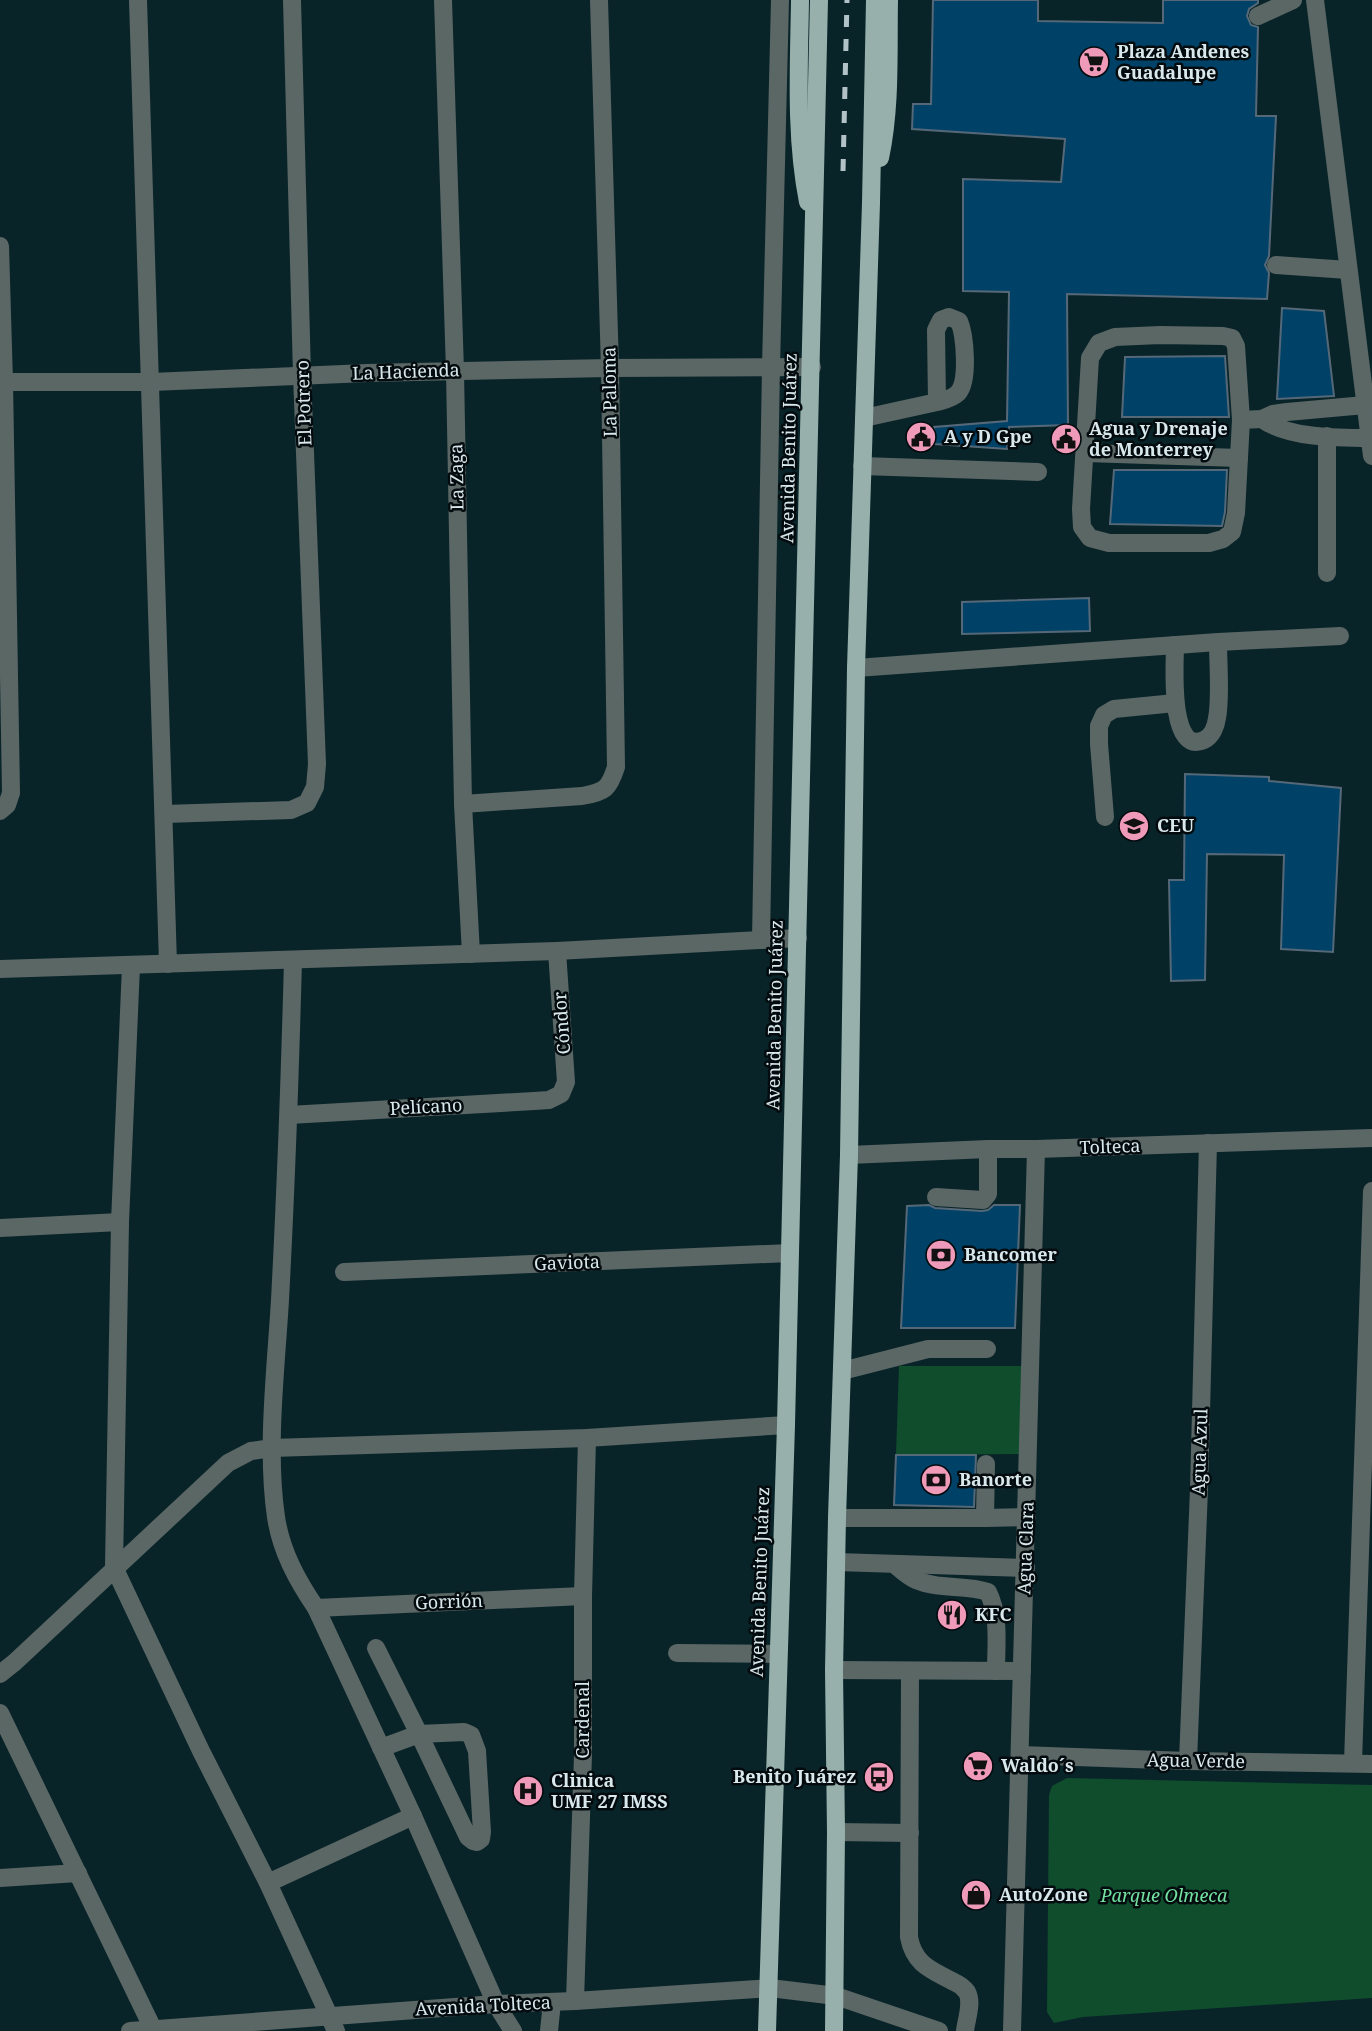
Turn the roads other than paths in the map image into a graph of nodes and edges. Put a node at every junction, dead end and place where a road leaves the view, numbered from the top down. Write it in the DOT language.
graph roads {
  1 [pos="138,0"];
  2 [pos="292,0"];
  3 [pos="443,0"];
  4 [pos="599,0"];
  5 [pos="780,0"];
  6 [pos="800,0"];
  7 [pos="819,0"];
  8 [pos="865,0"];
  9 [pos="875,0"];
  10 [pos="889,0"];
  11 [pos="1293,0"];
  12 [pos="1315,0"];
  13 [pos="1258,16"];
  14 [pos="871,203"];
  15 [pos="815,233"];
  16 [pos="0,246"];
  17 [pos="1276,265"];
  18 [pos="1348,270"];
  19 [pos="771,367"];
  20 [pos="812,367"];
  21 [pos="610,368"];
  22 [pos="455,371"];
  23 [pos="302,375"];
  24 [pos="2,382"];
  25 [pos="151,382"];
  26 [pos="937,402"];
  27 [pos="1365,405"];
  28 [pos="864,418"];
  29 [pos="1262,419"];
  30 [pos="1241,420"];
  31 [pos="1327,436"];
  32 [pos="1371,447"];
  33 [pos="1086,453"];
  34 [pos="1239,458"];
  35 [pos="862,466"];
  36 [pos="1038,472"];
  37 [pos="1327,573"];
  38 [pos="1340,636"];
  39 [pos="1218,642"];
  40 [pos="1175,645"];
  41 [pos="856,668"];
  42 [pos="1175,703"];
  43 [pos="463,804"];
  44 [pos="3,808"];
  45 [pos="165,814"];
  46 [pos="1105,817"];
  47 [pos="799,939"];
  48 [pos="761,940"];
  49 [pos="557,951"];
  50 [pos="471,954"];
  51 [pos="293,960"];
  52 [pos="168,964"];
  53 [pos="131,965"];
  54 [pos="0,969"];
  55 [pos="561,1094"];
  56 [pos="289,1115"];
  57 [pos="1372,1138"];
  58 [pos="1208,1143"];
  59 [pos="988,1149"];
  60 [pos="1036,1149"];
  61 [pos="849,1155"];
  62 [pos="1372,1191"];
  63 [pos="936,1197"];
  64 [pos="120,1222"];
  65 [pos="0,1228"];
  66 [pos="790,1253"];
  67 [pos="344,1272"];
  68 [pos="987,1349"];
  69 [pos="842,1371"];
  70 [pos="786,1425"];
  71 [pos="587,1438"];
  72 [pos="272,1448"];
  73 [pos="986,1464"];
  74 [pos="1027,1517"];
  75 [pos="837,1518"];
  76 [pos="985,1518"];
  77 [pos="836,1562"];
  78 [pos="894,1564"];
  79 [pos="114,1567"];
  80 [pos="1026,1567"];
  81 [pos="583,1596"];
  82 [pos="316,1608"];
  83 [pos="376,1648"];
  84 [pos="677,1654"];
  85 [pos="778,1654"];
  86 [pos="834,1670"];
  87 [pos="996,1671"];
  88 [pos="1022,1671"];
  89 [pos="910,1672"];
  90 [pos="0,1674"];
  91 [pos="0,1713"];
  92 [pos="419,1734"];
  93 [pos="381,1748"];
  94 [pos="1020,1755"];
  95 [pos="1188,1761"];
  96 [pos="1353,1763"];
  97 [pos="1372,1764"];
  98 [pos="413,1816"];
  99 [pos="836,1832"];
  100 [pos="910,1833"];
  101 [pos="78,1873"];
  102 [pos="0,1878"];
  103 [pos="268,1883"];
  104 [pos="770,1988"];
  105 [pos="836,1996"];
  106 [pos="575,2001"];
  107 [pos="552,2002"];
  108 [pos="496,2004"];
  109 [pos="332,2023"];
  110 [pos="154,2030"];
  111 [pos="130,2031"];
  112 [pos="513,2031"];
  113 [pos="549,2031"];
  114 [pos="767,2031"];
  115 [pos="834,2031"];
  116 [pos="939,2031"];
  117 [pos="965,2031"];
  118 [pos="1012,2031"];
  1 -- 25 [label="street"];
  2 -- 23 [label="street, El Potrero"];
  3 -- 22 [label="street, La Zaga"];
  4 -- 21 [label="street, La Paloma"];
  5 -- 19 [label="street"];
  6 -- 15 [label="main road"];
  7 -- 15 [label="main road, Avenida Benito Juárez"];
  8 -- 14 [label="main road"];
  9 -- 14 [label="main road"];
  10 -- 14 [label="main road"];
  11 -- 13 [label="street"];
  12 -- 18 [label="street"];
  14 -- 28 [label="main road"];
  15 -- 20 [label="main road, Avenida Benito Juárez"];
  16 -- 24 [label="street"];
  17 -- 18 [label="street"];
  18 -- 27 [label="street"];
  19 -- 20 [label="street, La Hacienda"];
  19 -- 21 [label="street, La Hacienda"];
  19 -- 48 [label="street"];
  20 -- 47 [label="main road, Avenida Benito Juárez"];
  21 -- 22 [label="street, La Hacienda"];
  21 -- 43 [label="street, La Paloma"];
  22 -- 23 [label="street, La Hacienda"];
  22 -- 43 [label="street, La Zaga"];
  23 -- 25 [label="street, La Hacienda"];
  23 -- 45 [label="street, El Potrero"];
  24 -- 25 [label="street, La Hacienda"];
  24 -- 44 [label="street"];
  25 -- 45 [label="street"];
  26 -- 28 [label="street"];
  27 -- 29 [label="street"];
  27 -- 32 [label="street"];
  28 -- 35 [label="main road"];
  29 -- 30 [label="street"];
  29 -- 31 [label="street"];
  30 -- 33 [label="street"];
  30 -- 34 [label="street"];
  31 -- 32 [label="street"];
  31 -- 37 [label="street"];
  33 -- 34 [label="street"];
  33 -- 34 [label="street"];
  35 -- 36 [label="street"];
  35 -- 41 [label="main road"];
  38 -- 39 [label="street"];
  39 -- 40 [label="street"];
  39 -- 42 [label="street"];
  40 -- 41 [label="street"];
  40 -- 42 [label="street"];
  41 -- 61 [label="main road"];
  42 -- 46 [label="street"];
  43 -- 50 [label="street, La Zaga"];
  45 -- 52 [label="street"];
  47 -- 48 [label="street"];
  47 -- 66 [label="main road, Avenida Benito Juárez"];
  48 -- 49 [label="street"];
  49 -- 50 [label="street"];
  49 -- 55 [label="street, Cóndor"];
  50 -- 51 [label="street"];
  51 -- 52 [label="street"];
  51 -- 56 [label="street"];
  52 -- 53 [label="street"];
  53 -- 54 [label="street"];
  53 -- 64 [label="street"];
  55 -- 56 [label="street, Pelícano"];
  56 -- 72 [label="street"];
  57 -- 58 [label="street, Tolteca"];
  58 -- 60 [label="street, Tolteca"];
  58 -- 95 [label="street, Agua Azul"];
  59 -- 60 [label="street, Tolteca"];
  59 -- 61 [label="street, Tolteca"];
  59 -- 63 [label="street"];
  60 -- 74 [label="street, Agua Clara"];
  61 -- 69 [label="main road"];
  62 -- 96 [label="street"];
  64 -- 65 [label="street"];
  64 -- 79 [label="street"];
  66 -- 67 [label="street, Gaviota"];
  66 -- 70 [label="main road, Avenida Benito Juárez"];
  68 -- 69 [label="street"];
  69 -- 75 [label="main road"];
  70 -- 71 [label="street"];
  70 -- 85 [label="main road, Avenida Benito Juárez"];
  71 -- 72 [label="street"];
  71 -- 81 [label="street, Cardenal"];
  72 -- 79 [label="street"];
  72 -- 82 [label="street"];
  73 -- 76 [label="street"];
  74 -- 76 [label="street"];
  74 -- 80 [label="street, Agua Clara"];
  75 -- 76 [label="street"];
  75 -- 77 [label="main road"];
  77 -- 78 [label="street"];
  77 -- 86 [label="main road"];
  78 -- 80 [label="street"];
  78 -- 87 [label="street"];
  79 -- 90 [label="street"];
  79 -- 103 [label="street"];
  80 -- 88 [label="street, Agua Clara"];
  81 -- 82 [label="street, Gorrión"];
  81 -- 106 [label="street, Cardenal"];
  82 -- 93 [label="street"];
  83 -- 92 [label="street"];
  84 -- 85 [label="street"];
  85 -- 104 [label="main road, Avenida Benito Juárez"];
  86 -- 89 [label="street"];
  86 -- 99 [label="main road"];
  87 -- 88 [label="street"];
  87 -- 89 [label="street"];
  88 -- 94 [label="street, Agua Clara"];
  89 -- 100 [label="street"];
  91 -- 101 [label="street"];
  92 -- 92 [label="street"];
  92 -- 93 [label="street"];
  93 -- 98 [label="street"];
  94 -- 95 [label="street, Agua Verde"];
  94 -- 118 [label="street, Agua Clara"];
  95 -- 96 [label="street, Agua Verde"];
  96 -- 97 [label="street, Agua Verde"];
  98 -- 103 [label="street"];
  98 -- 108 [label="street"];
  99 -- 100 [label="street"];
  99 -- 105 [label="main road"];
  100 -- 117 [label="street"];
  101 -- 102 [label="street"];
  101 -- 110 [label="street"];
  103 -- 109 [label="street"];
  104 -- 105 [label="street, Avenida Tolteca"];
  104 -- 106 [label="street, Avenida Tolteca"];
  104 -- 114 [label="main road, Avenida Benito Juárez"];
  105 -- 115 [label="main road"];
  105 -- 116 [label="street, Avenida Tolteca"];
  106 -- 107 [label="street, Avenida Tolteca"];
  107 -- 108 [label="street, Avenida Tolteca"];
  107 -- 113 [label="street"];
  108 -- 109 [label="street, Avenida Tolteca"];
  108 -- 112 [label="street"];
  109 -- 110 [label="street, Avenida Tolteca"];
  110 -- 111 [label="street, Avenida Tolteca"];
}
